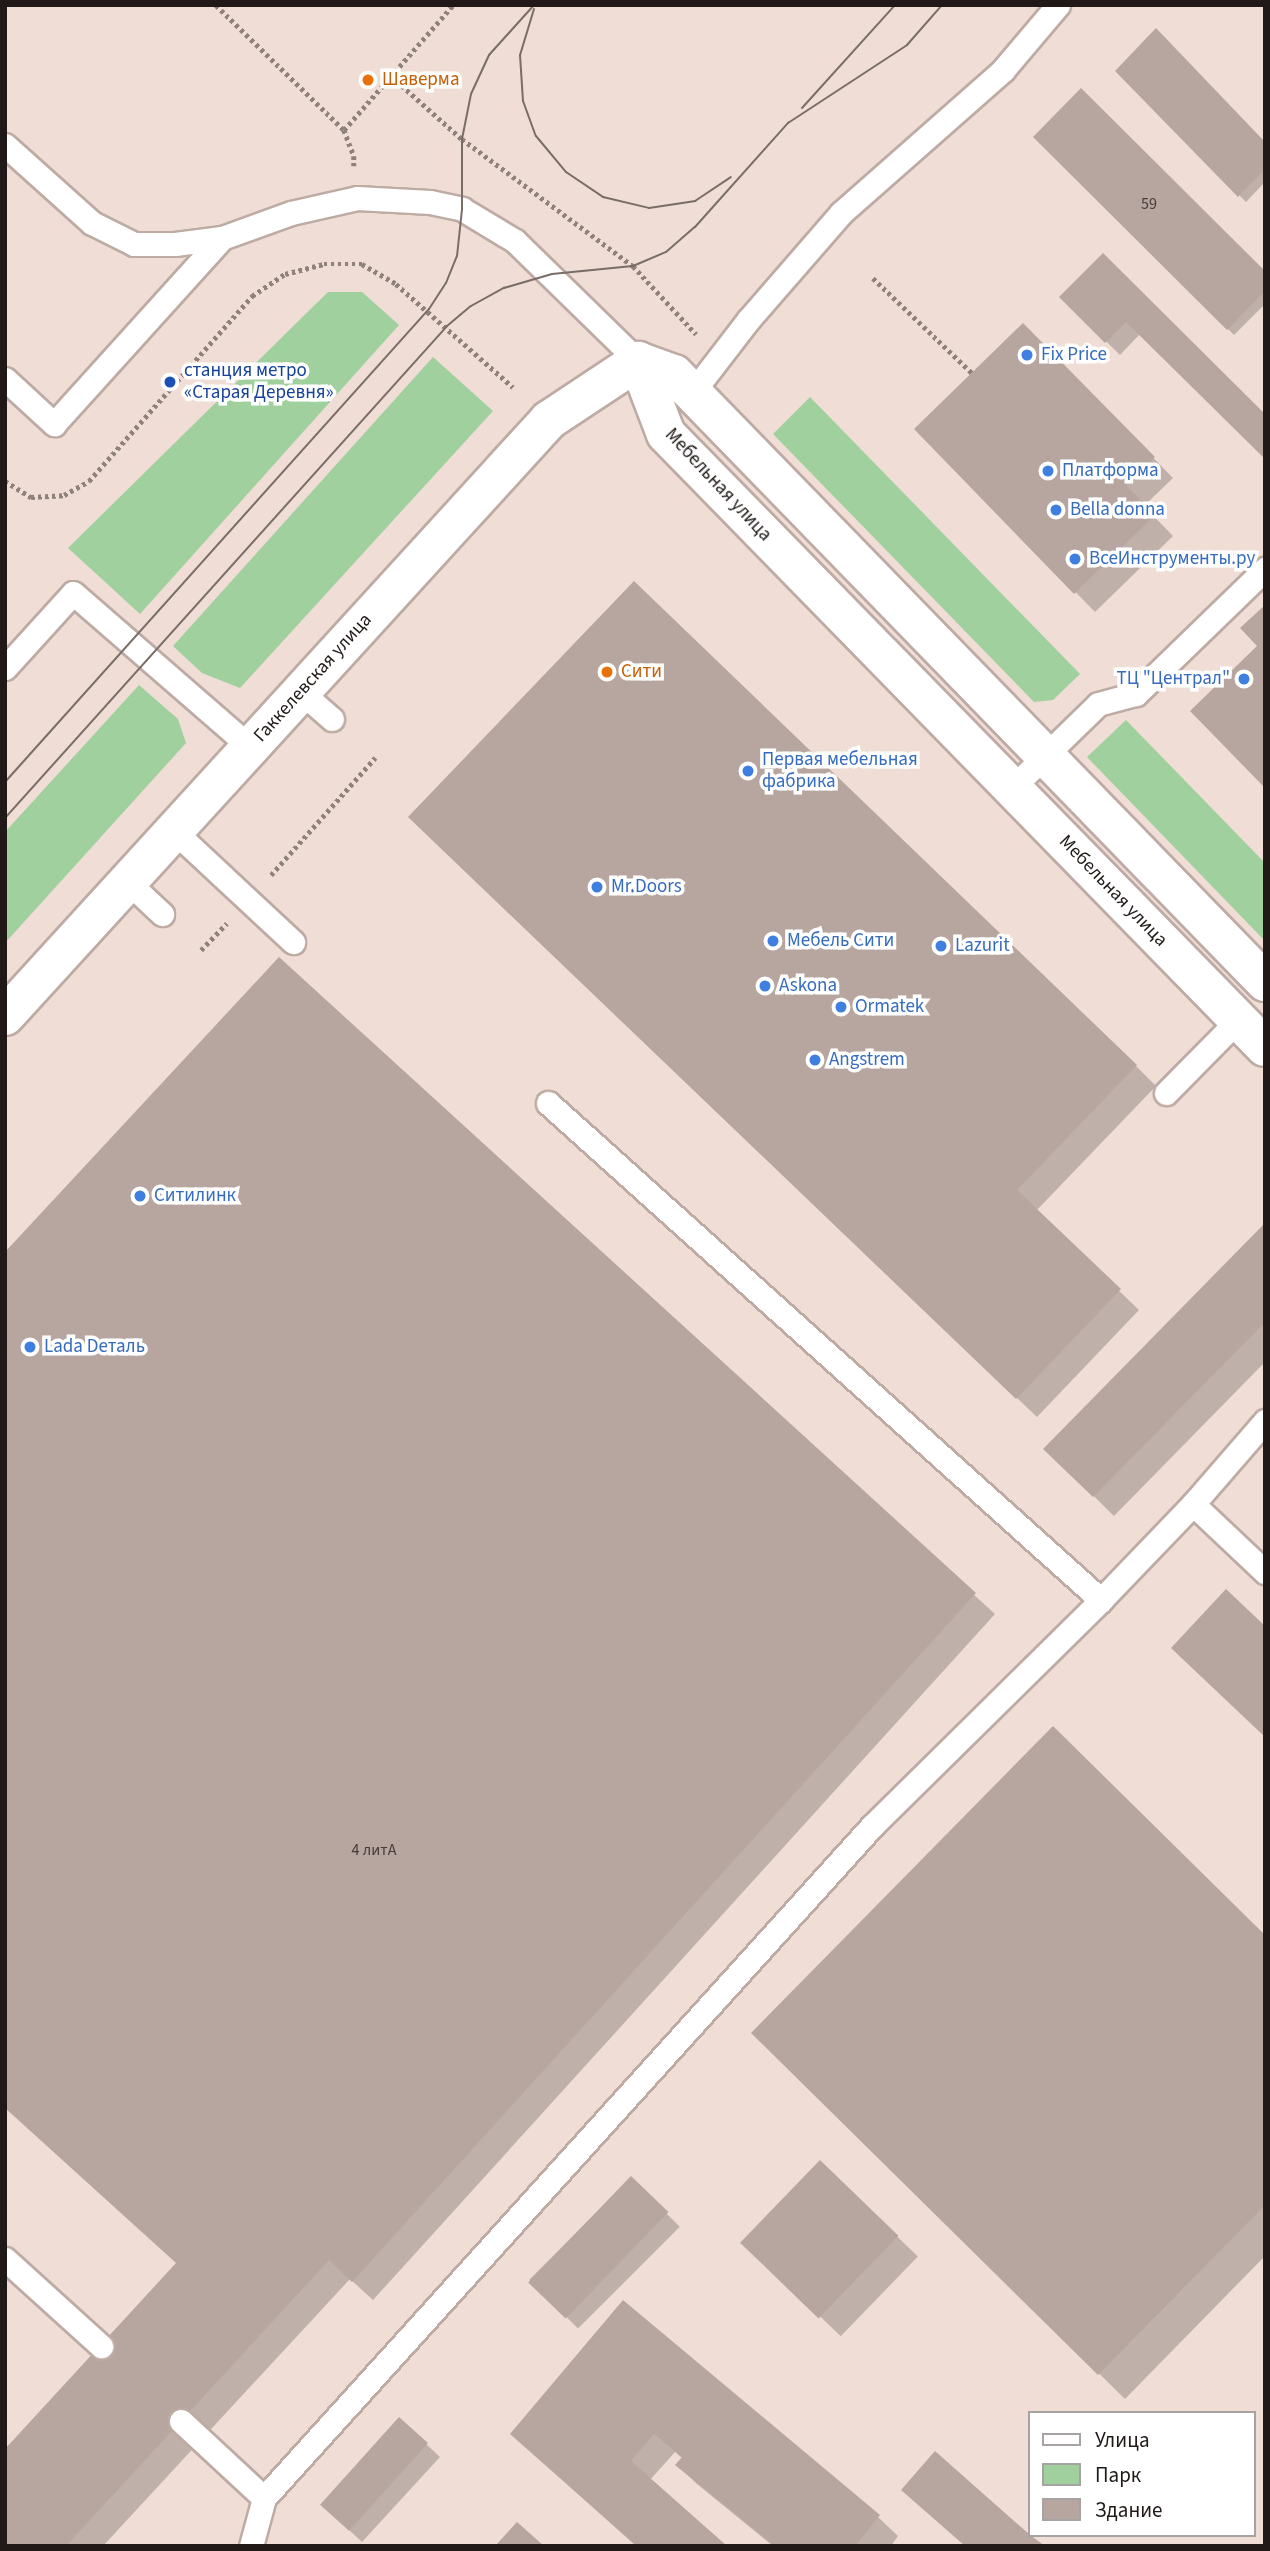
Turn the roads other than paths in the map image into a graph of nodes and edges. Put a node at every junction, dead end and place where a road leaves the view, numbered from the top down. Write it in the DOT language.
graph roads {
  1 [pos="1058,5"];
  2 [pos="5,145"];
  3 [pos="222,238"];
  4 [pos="638,361"];
  5 [pos="5,379"];
  6 [pos="692,393"];
  7 [pos="1265,569"];
  8 [pos="5,668"];
  9 [pos="301,692"];
  10 [pos="332,719"];
  11 [pos="250,747"];
  12 [pos="1045,756"];
  13 [pos="1012,788"];
  14 [pos="174,831"];
  15 [pos="128,882"];
  16 [pos="162,914"];
  17 [pos="293,942"];
  18 [pos="1265,982"];
  19 [pos="5,1016"];
  20 [pos="1238,1020"];
  21 [pos="1265,1048"];
  22 [pos="1166,1093"];
  23 [pos="548,1102"];
  24 [pos="1265,1421"];
  25 [pos="1193,1504"];
  26 [pos="1265,1572"];
  27 [pos="1101,1600"];
  28 [pos="7,2265"];
  29 [pos="101,2346"];
  30 [pos="181,2421"];
  31 [pos="264,2498"];
  32 [pos="251,2546"];
  1 -- 6 [label="lane"];
  2 -- 3 [label="lane"];
  3 -- 4 [label="lane"];
  3 -- 5 [label="lane"];
  4 -- 6 [label="street"];
  4 -- 9 [label="street, Гаккелевская улица"];
  4 -- 13 [label="street, Мебельная улица"];
  6 -- 12 [label="street"];
  7 -- 12 [label="lane"];
  8 -- 11 [label="lane"];
  9 -- 10 [label="lane"];
  9 -- 11 [label="street, Гаккелевская улица"];
  11 -- 14 [label="street, Гаккелевская улица"];
  12 -- 13 [label="lane"];
  12 -- 18 [label="street"];
  13 -- 20 [label="street, Мебельная улица"];
  14 -- 15 [label="street, Гаккелевская улица"];
  14 -- 17 [label="lane"];
  15 -- 16 [label="lane"];
  15 -- 19 [label="street, Гаккелевская улица"];
  20 -- 21 [label="street, Мебельная улица"];
  20 -- 22 [label="lane"];
  23 -- 27 [label="lane"];
  24 -- 25 [label="lane"];
  25 -- 26 [label="lane"];
  25 -- 27 [label="lane"];
  27 -- 31 [label="lane"];
  28 -- 29 [label="lane"];
  30 -- 31 [label="lane"];
  31 -- 32 [label="lane"];
}
